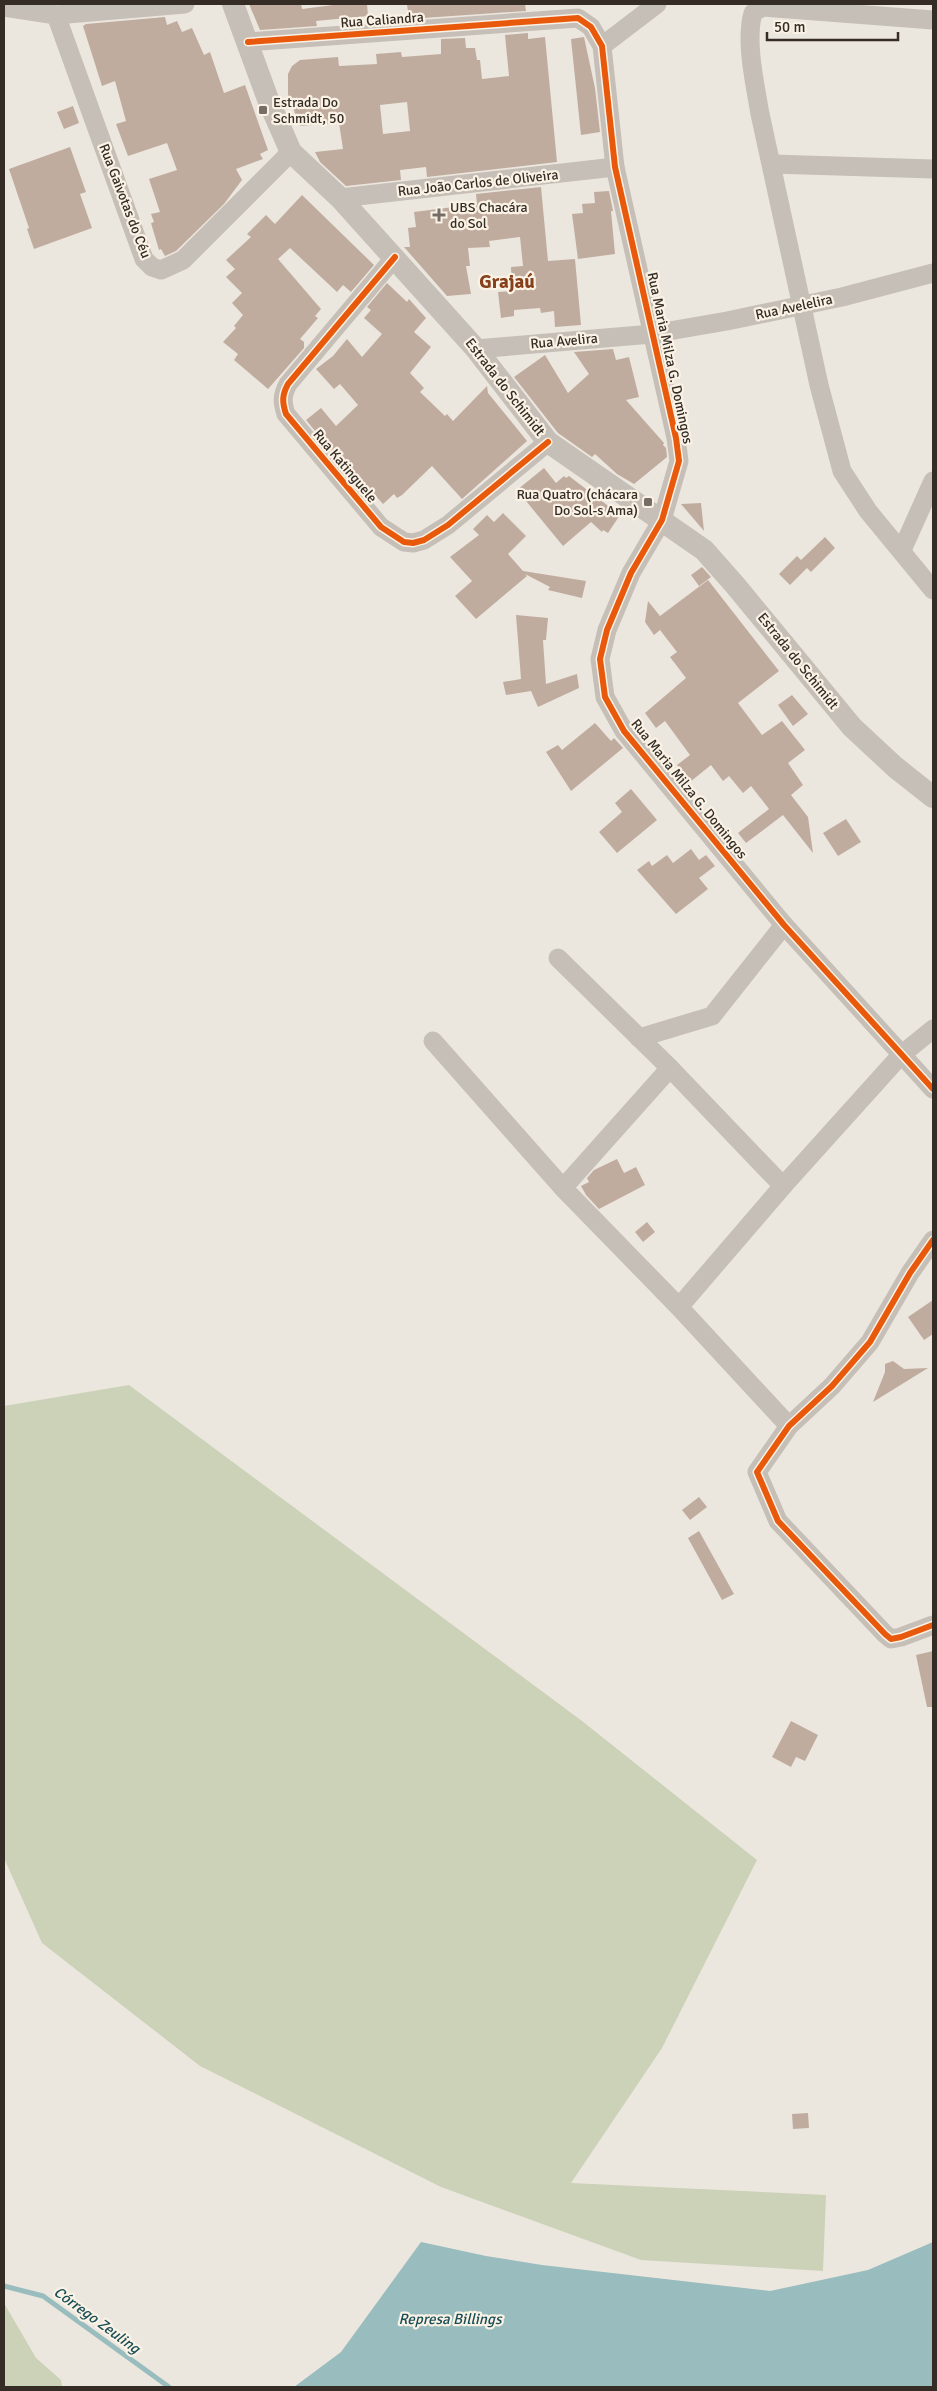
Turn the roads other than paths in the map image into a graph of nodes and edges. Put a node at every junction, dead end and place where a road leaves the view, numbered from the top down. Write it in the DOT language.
graph roads {
  1 [pos="185,4"];
  2 [pos="233,4"];
  3 [pos="657,4"];
  4 [pos="4,7"];
  5 [pos="56,14"];
  6 [pos="583,14"];
  7 [pos="933,20"];
  8 [pos="248,42"];
  9 [pos="602,46"];
  10 [pos="291,152"];
  11 [pos="772,164"];
  12 [pos="615,167"];
  13 [pos="933,169"];
  14 [pos="340,198"];
  15 [pos="394,257"];
  16 [pos="933,273"];
  17 [pos="803,305"];
  18 [pos="652,334"];
  19 [pos="476,349"];
  20 [pos="548,442"];
  21 [pos="932,479"];
  22 [pos="662,520"];
  23 [pos="902,550"];
  24 [pos="933,590"];
  25 [pos="932,795"];
  26 [pos="784,925"];
  27 [pos="558,958"];
  28 [pos="933,1029"];
  29 [pos="639,1038"];
  30 [pos="433,1042"];
  31 [pos="901,1055"];
  32 [pos="670,1068"];
  33 [pos="933,1089"];
  34 [pos="783,1186"];
  35 [pos="563,1188"];
  36 [pos="933,1240"];
  37 [pos="679,1307"];
  38 [pos="789,1426"];
  39 [pos="933,1625"];
  1 -- 5 [label="street"];
  2 -- 8 [label="street, Estrada do Schimidt"];
  3 -- 9 [label="street"];
  4 -- 5 [label="street"];
  5 -- 10 [label="street, Rua Gaivotas do Céu"];
  6 -- 8 [label="street, Rua Caliandra"];
  6 -- 9 [label="street, Rua Maria Milza G. Domingos"];
  7 -- 11 [label="street"];
  8 -- 10 [label="street, Estrada do Schimidt"];
  9 -- 12 [label="street, Rua Maria Milza G. Domingos"];
  10 -- 14 [label="street, Estrada do Schimidt"];
  11 -- 13 [label="street"];
  11 -- 17 [label="street"];
  12 -- 14 [label="street, Rua João Carlos de Oliveira"];
  12 -- 18 [label="street, Rua Maria Milza G. Domingos"];
  14 -- 15 [label="street, Estrada do Schimidt"];
  15 -- 19 [label="street, Estrada do Schimidt"];
  15 -- 20 [label="street, Rua Katinguele"];
  16 -- 17 [label="street, Rua Avelelira"];
  17 -- 18 [label="street, Rua Avelelira"];
  17 -- 23 [label="street"];
  18 -- 19 [label="street, Rua Avelira"];
  18 -- 22 [label="street, Rua Maria Milza G. Domingos"];
  19 -- 20 [label="street, Estrada do Schimidt"];
  20 -- 22 [label="street, Estrada do Schimidt"];
  21 -- 23 [label="street"];
  22 -- 25 [label="street, Estrada do Schimidt"];
  22 -- 26 [label="street, Rua Maria Milza G. Domingos"];
  23 -- 24 [label="street"];
  26 -- 29 [label="street"];
  26 -- 31 [label="street, Rua Maria Milza G. Domingos"];
  27 -- 29 [label="street"];
  28 -- 31 [label="street"];
  29 -- 32 [label="street"];
  30 -- 35 [label="street"];
  31 -- 33 [label="street, Rua Maria Milza G. Domingos"];
  31 -- 34 [label="street"];
  32 -- 34 [label="street"];
  32 -- 35 [label="street"];
  34 -- 37 [label="street"];
  35 -- 37 [label="street"];
  36 -- 38 [label="street"];
  37 -- 38 [label="street"];
  38 -- 39 [label="street"];
}
